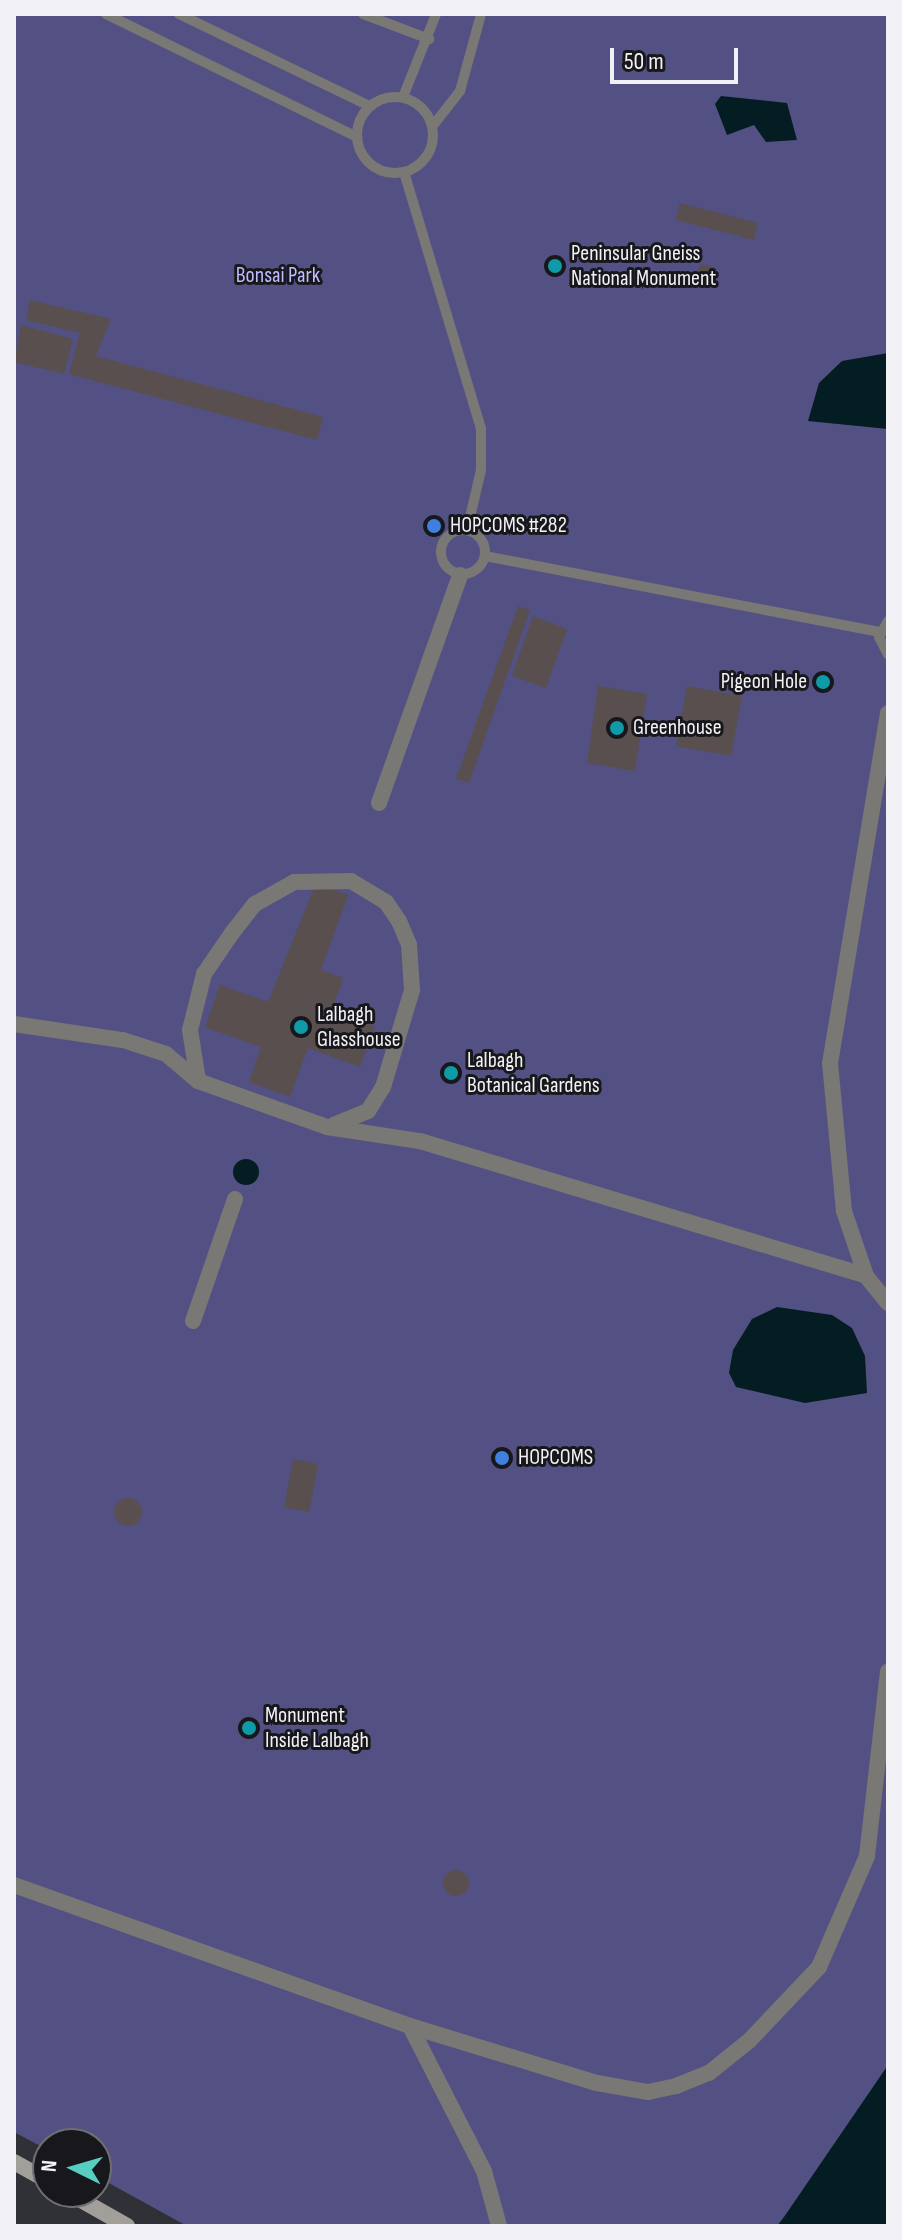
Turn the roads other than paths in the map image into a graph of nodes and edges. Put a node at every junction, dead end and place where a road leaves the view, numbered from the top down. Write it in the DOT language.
graph roads {
  1 [pos="106,14"];
  2 [pos="179,14"];
  3 [pos="363,14"];
  4 [pos="436,14"];
  5 [pos="481,14"];
  6 [pos="429,39"];
  7 [pos="403,97"];
  8 [pos="369,106"];
  9 [pos="432,127"];
  10 [pos="357,137"];
  11 [pos="404,172"];
  12 [pos="467,530"];
  13 [pos="485,556"];
  14 [pos="460,575"];
  15 [pos="888,621"];
  16 [pos="880,632"];
  17 [pos="888,655"];
  18 [pos="888,713"];
  19 [pos="379,803"];
  20 [pos="14,1024"];
  21 [pos="198,1081"];
  22 [pos="327,1127"];
  23 [pos="235,1199"];
  24 [pos="866,1276"];
  25 [pos="888,1303"];
  26 [pos="193,1321"];
  27 [pos="888,1671"];
  28 [pos="14,1885"];
  29 [pos="410,2026"];
  30 [pos="14,2162"];
  31 [pos="32,2172"];
  32 [pos="95,2208"];
  33 [pos="127,2226"];
  34 [pos="499,2226"];
  1 -- 10 [label="lane"];
  2 -- 8 [label="lane"];
  3 -- 6 [label="lane"];
  4 -- 6 [label="lane"];
  5 -- 9 [label="lane"];
  6 -- 7 [label="lane"];
  7 -- 8 [label="lane"];
  7 -- 9 [label="lane"];
  8 -- 10 [label="lane"];
  9 -- 11 [label="lane"];
  10 -- 11 [label="lane"];
  11 -- 12 [label="lane"];
  12 -- 13 [label="lane"];
  12 -- 14 [label="lane"];
  13 -- 14 [label="lane"];
  13 -- 16 [label="lane"];
  14 -- 19 [label="street"];
  15 -- 16 [label="lane"];
  16 -- 17 [label="lane"];
  18 -- 24 [label="street"];
  20 -- 21 [label="street"];
  21 -- 22 [label="street"];
  21 -- 22 [label="street"];
  22 -- 24 [label="street"];
  23 -- 26 [label="street"];
  24 -- 25 [label="street"];
  27 -- 29 [label="street"];
  28 -- 29 [label="street"];
  29 -- 34 [label="street"];
  30 -- 31 [label="main road"];
  32 -- 33 [label="main road"];
}
